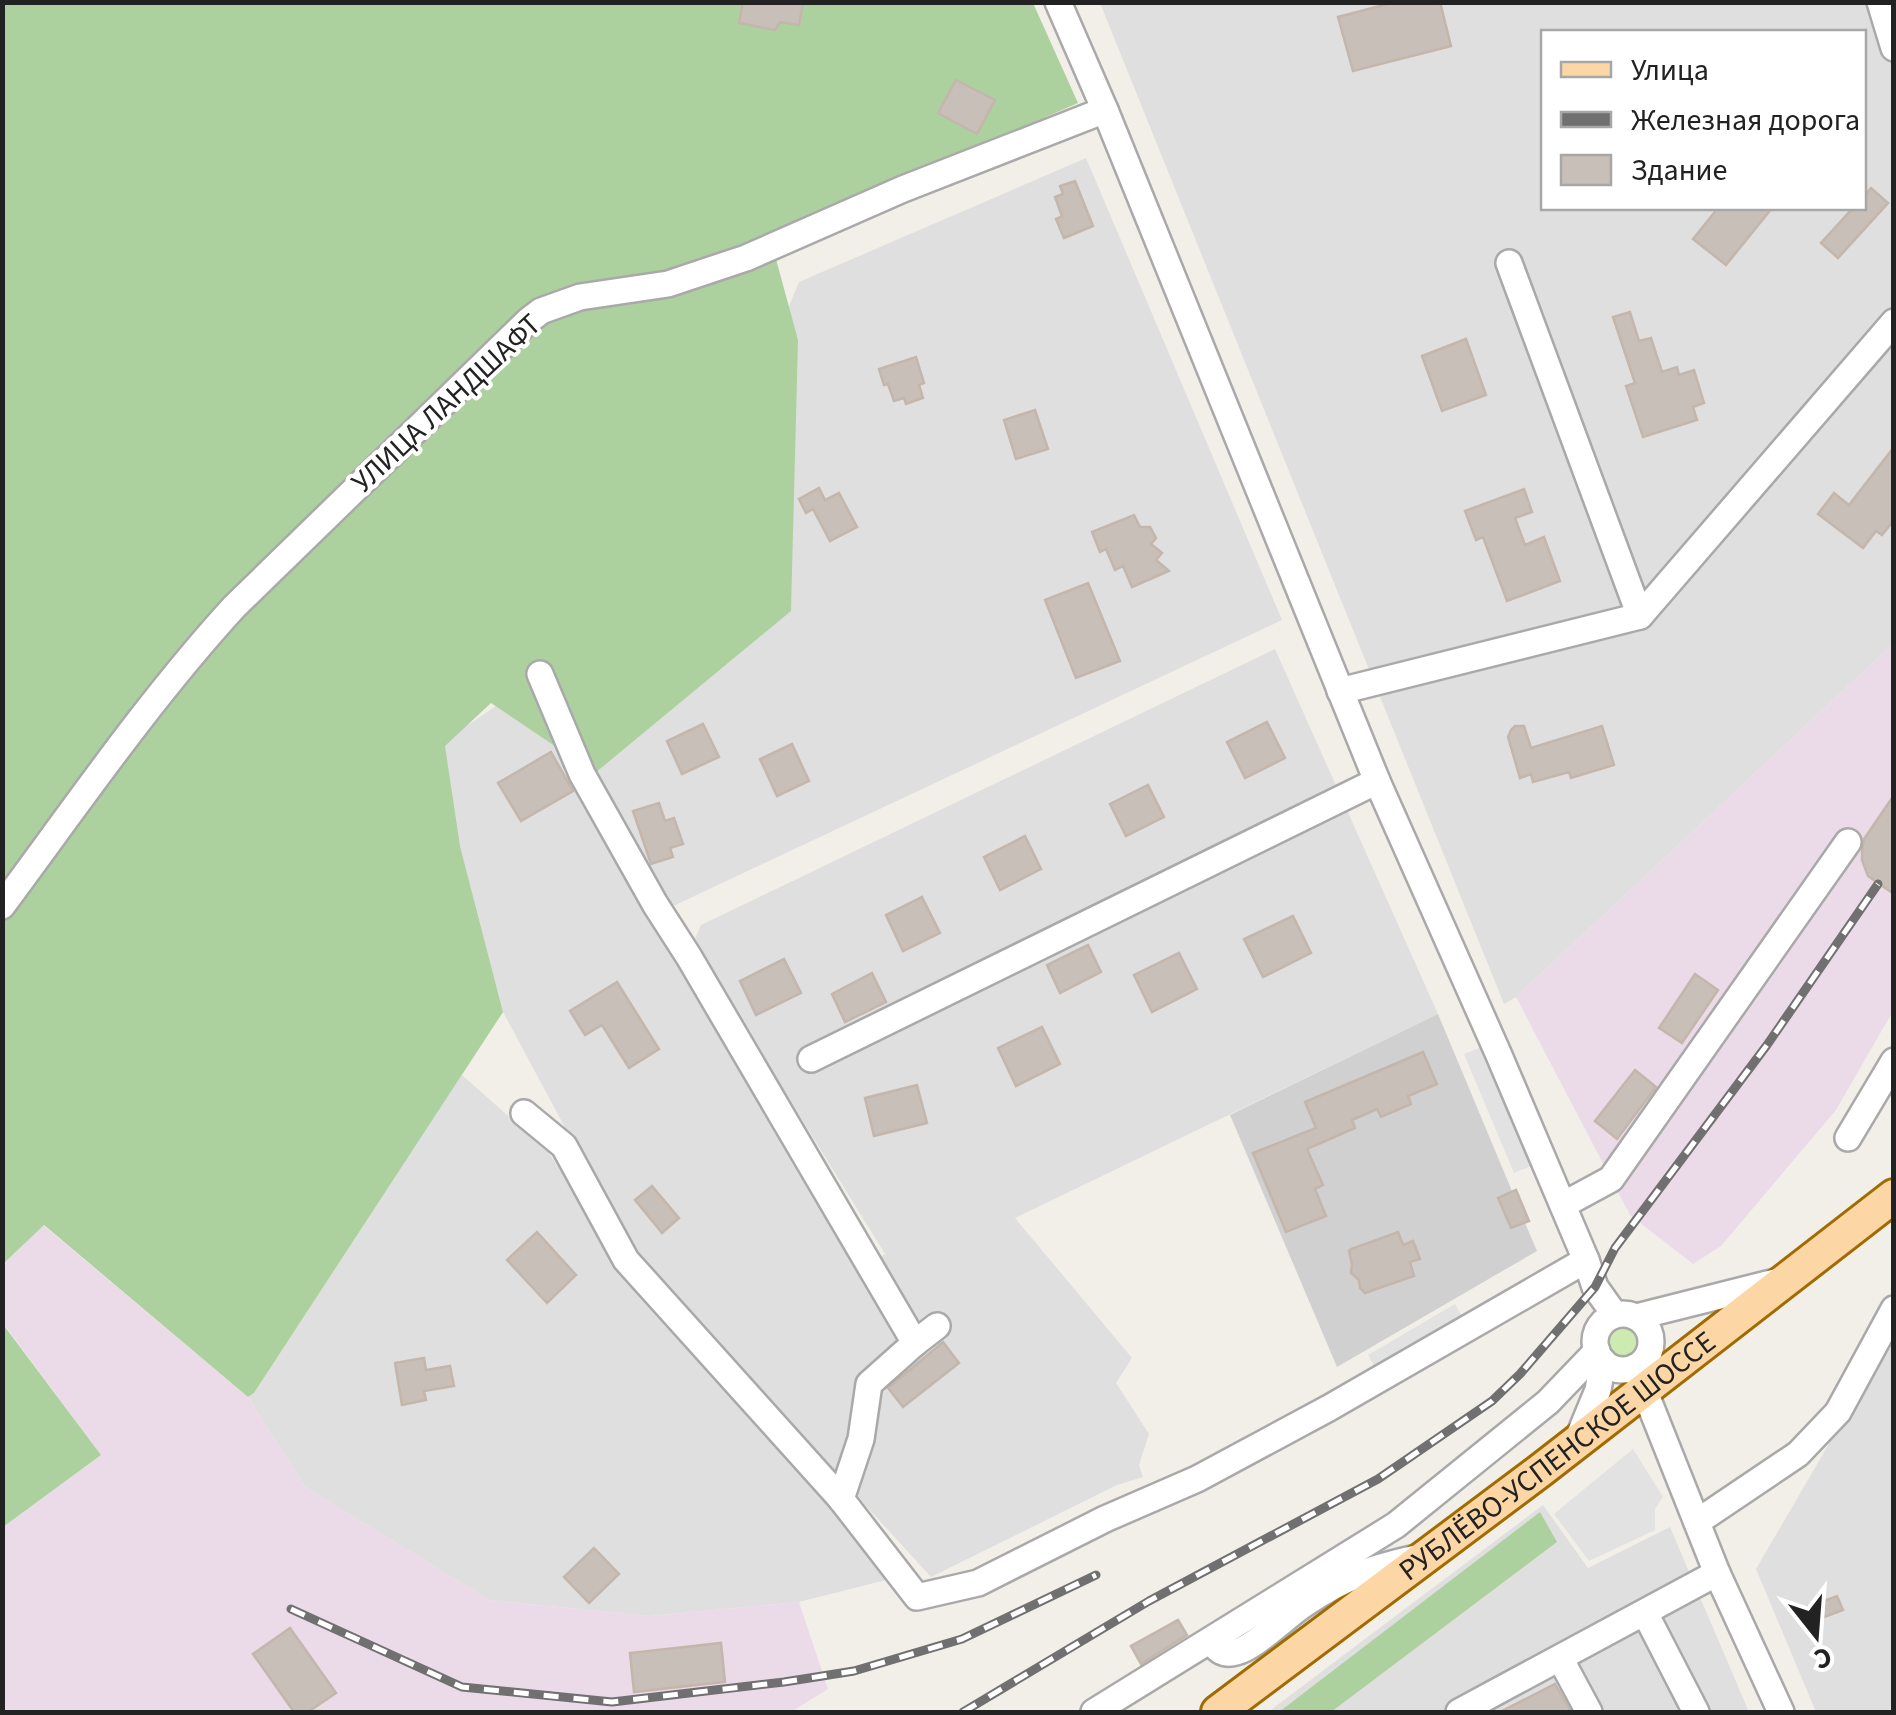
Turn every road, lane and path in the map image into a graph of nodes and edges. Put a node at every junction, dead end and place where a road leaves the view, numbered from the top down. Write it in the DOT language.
graph roads {
  1 [pos="1058,2"];
  2 [pos="1880,2"];
  3 [pos="1894,48"];
  4 [pos="1105,110"];
  5 [pos="1510,263"];
  6 [pos="1894,322"];
  7 [pos="1640,616"];
  8 [pos="540,674"];
  9 [pos="1340,691"];
  10 [pos="1377,780"];
  11 [pos="1848,842"];
  12 [pos="2,906"];
  13 [pos="811,1059"];
  14 [pos="1894,1060"];
  15 [pos="524,1113"];
  16 [pos="1848,1138"];
  17 [pos="1894,1196"];
  18 [pos="1562,1205"];
  19 [pos="1586,1260"];
  20 [pos="1788,1279"];
  21 [pos="1894,1310"];
  22 [pos="1626,1316"];
  23 [pos="937,1326"];
  24 [pos="916,1343"];
  25 [pos="1600,1356"];
  26 [pos="1639,1379"];
  27 [pos="1576,1443"];
  28 [pos="841,1498"];
  29 [pos="1697,1522"];
  30 [pos="1426,1556"];
  31 [pos="1718,1573"];
  32 [pos="1645,1612"];
  33 [pos="1210,1640"];
  34 [pos="1560,1658"];
  35 [pos="1094,1712"];
  36 [pos="1218,1712"];
  37 [pos="1459,1712"];
  38 [pos="1589,1712"];
  39 [pos="1696,1712"];
  40 [pos="1781,1712"];
  1 -- 4 [label="street"];
  2 -- 3 [label="street"];
  4 -- 9 [label="street"];
  4 -- 12 [label="street, УЛИЦА ЛАНДШАФТ"];
  5 -- 7 [label="street"];
  6 -- 7 [label="street"];
  7 -- 9 [label="street"];
  8 -- 24 [label="street"];
  9 -- 10 [label="street"];
  10 -- 13 [label="street"];
  10 -- 18 [label="street"];
  11 -- 18 [label="street"];
  14 -- 16 [label="street"];
  15 -- 28 [label="street"];
  17 -- 20 [label="main road, РУБЛЁВО-УСПЕНСКОЕ ШОССЕ"];
  18 -- 19 [label="street"];
  19 -- 22 [label="street"];
  19 -- 28 [label="street"];
  20 -- 22 [label="street"];
  20 -- 26 [label="main road, РУБЛЁВО-УСПЕНСКОЕ ШОССЕ"];
  21 -- 29 [label="street"];
  22 -- 25 [label="street"];
  22 -- 26 [label="street"];
  23 -- 24 [label="street"];
  24 -- 28 [label="street"];
  25 -- 26 [label="street"];
  25 -- 27 [label="street"];
  25 -- 33 [label="street"];
  26 -- 27 [label="main road, РУБЛЁВО-УСПЕНСКОЕ ШОССЕ"];
  26 -- 29 [label="street"];
  27 -- 30 [label="main road, РУБЛЁВО-УСПЕНСКОЕ ШОССЕ"];
  29 -- 31 [label="street"];
  30 -- 33 [label="street"];
  30 -- 36 [label="main road, РУБЛЁВО-УСПЕНСКОЕ ШОССЕ"];
  31 -- 32 [label="street"];
  31 -- 40 [label="street"];
  32 -- 34 [label="street"];
  32 -- 39 [label="street"];
  33 -- 35 [label="street"];
  34 -- 37 [label="street"];
  34 -- 38 [label="street"];
}
